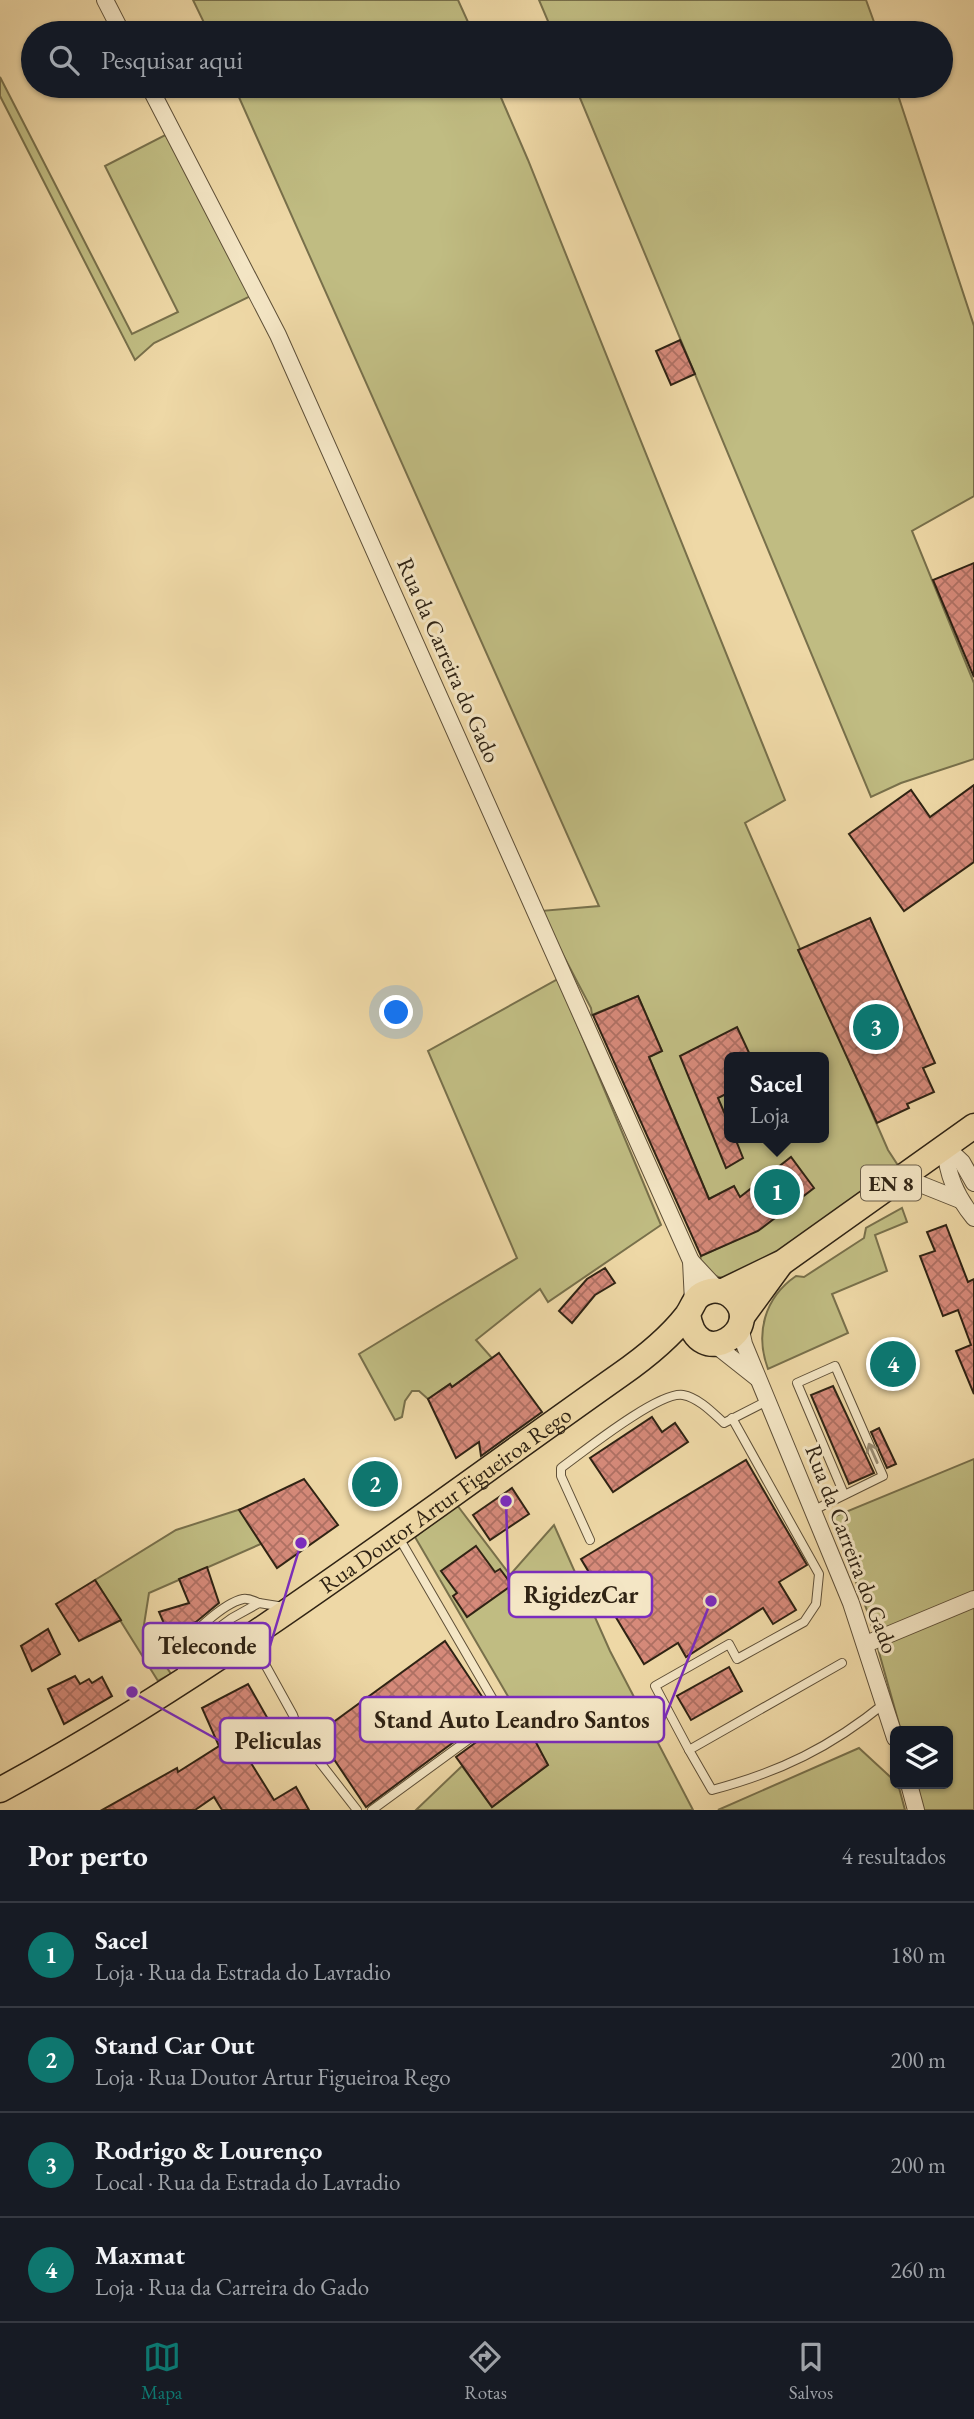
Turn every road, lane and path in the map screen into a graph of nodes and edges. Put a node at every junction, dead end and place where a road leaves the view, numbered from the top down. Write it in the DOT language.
graph roads {
  1 [pos="105,0"];
  2 [pos="116,21"];
  3 [pos="155,98"];
  4 [pos="974,1126"];
  5 [pos="945,1146"];
  6 [pos="900,1176"];
  7 [pos="974,1183"];
  8 [pos="960,1200"];
  9 [pos="974,1218"];
  10 [pos="691,1261"];
  11 [pos="783,1262"];
  12 [pos="721,1291"];
  13 [pos="690,1308"];
  14 [pos="741,1322"];
  15 [pos="706,1341"];
  16 [pos="639,1361"];
  17 [pos="759,1380"];
  18 [pos="769,1400"];
  19 [pos="733,1418"];
  20 [pos="844,1494"];
  21 [pos="814,1510"];
  22 [pos="397,1533"];
  23 [pos="590,1540"];
  24 [pos="974,1600"];
  25 [pos="290,1608"];
  26 [pos="250,1636"];
  27 [pos="866,1644"];
  28 [pos="842,1663"];
  29 [pos="185,1681"];
  30 [pos="885,1703"];
  31 [pos="892,1726"];
  32 [pos="689,1750"];
  33 [pos="910,1789"];
  34 [pos="0,1790"];
  35 [pos="356,1810"];
  36 [pos="372,1810"];
  37 [pos="916,1810"];
  1 -- 2 [label="street"];
  3 -- 10 [label="street, Rua da Carreira do Gado"];
  4 -- 5 [label="main road, EN 8"];
  5 -- 6 [label="main road, EN 8"];
  5 -- 7 [label="street"];
  5 -- 8 [label="street"];
  6 -- 8 [label="street"];
  6 -- 11 [label="main road, EN 8"];
  8 -- 9 [label="street"];
  10 -- 12 [label="street"];
  10 -- 13 [label="street"];
  11 -- 12 [label="main road, EN 8"];
  11 -- 14 [label="main road, EN 8"];
  12 -- 13 [label="main road, Rua Doutor Artur Figueiroa Rego / EN 8"];
  12 -- 14 [label="main road"];
  13 -- 15 [label="main road"];
  13 -- 16 [label="main road, Rua Doutor Artur Figueiroa Rego / EN 8"];
  14 -- 15 [label="main road, Rua Doutor Artur Figueiroa Rego / EN 8"];
  14 -- 17 [label="street, Rua da Carreira do Gado"];
  15 -- 16 [label="main road, Rua Doutor Artur Figueiroa Rego / EN 8"];
  15 -- 17 [label="street"];
  16 -- 22 [label="main road, Rua Doutor Artur Figueiroa Rego / EN 8"];
  17 -- 18 [label="street, Rua da Carreira do Gado"];
  18 -- 19 [label="lane"];
  18 -- 21 [label="street, Rua da Carreira do Gado"];
  19 -- 23 [label="lane"];
  19 -- 32 [label="lane"];
  20 -- 20 [label="lane, one-way"];
  20 -- 21 [label="lane"];
  21 -- 27 [label="street, Rua da Carreira do Gado"];
  22 -- 25 [label="main road, Rua Doutor Artur Figueiroa Rego / EN 8"];
  22 -- 36 [label="lane"];
  24 -- 27 [label="street"];
  25 -- 26 [label="main road, Rua Doutor Artur Figueiroa Rego / EN 8"];
  25 -- 29 [label="lane"];
  26 -- 29 [label="main road, Rua Doutor Artur Figueiroa Rego / EN 8"];
  26 -- 35 [label="lane"];
  27 -- 30 [label="street, Rua da Carreira do Gado"];
  28 -- 32 [label="lane"];
  29 -- 34 [label="main road, Rua Doutor Artur Figueiroa Rego / EN 8"];
  30 -- 31 [label="street, Rua da Carreira do Gado"];
  30 -- 32 [label="lane"];
  33 -- 37 [label="street"];
}
